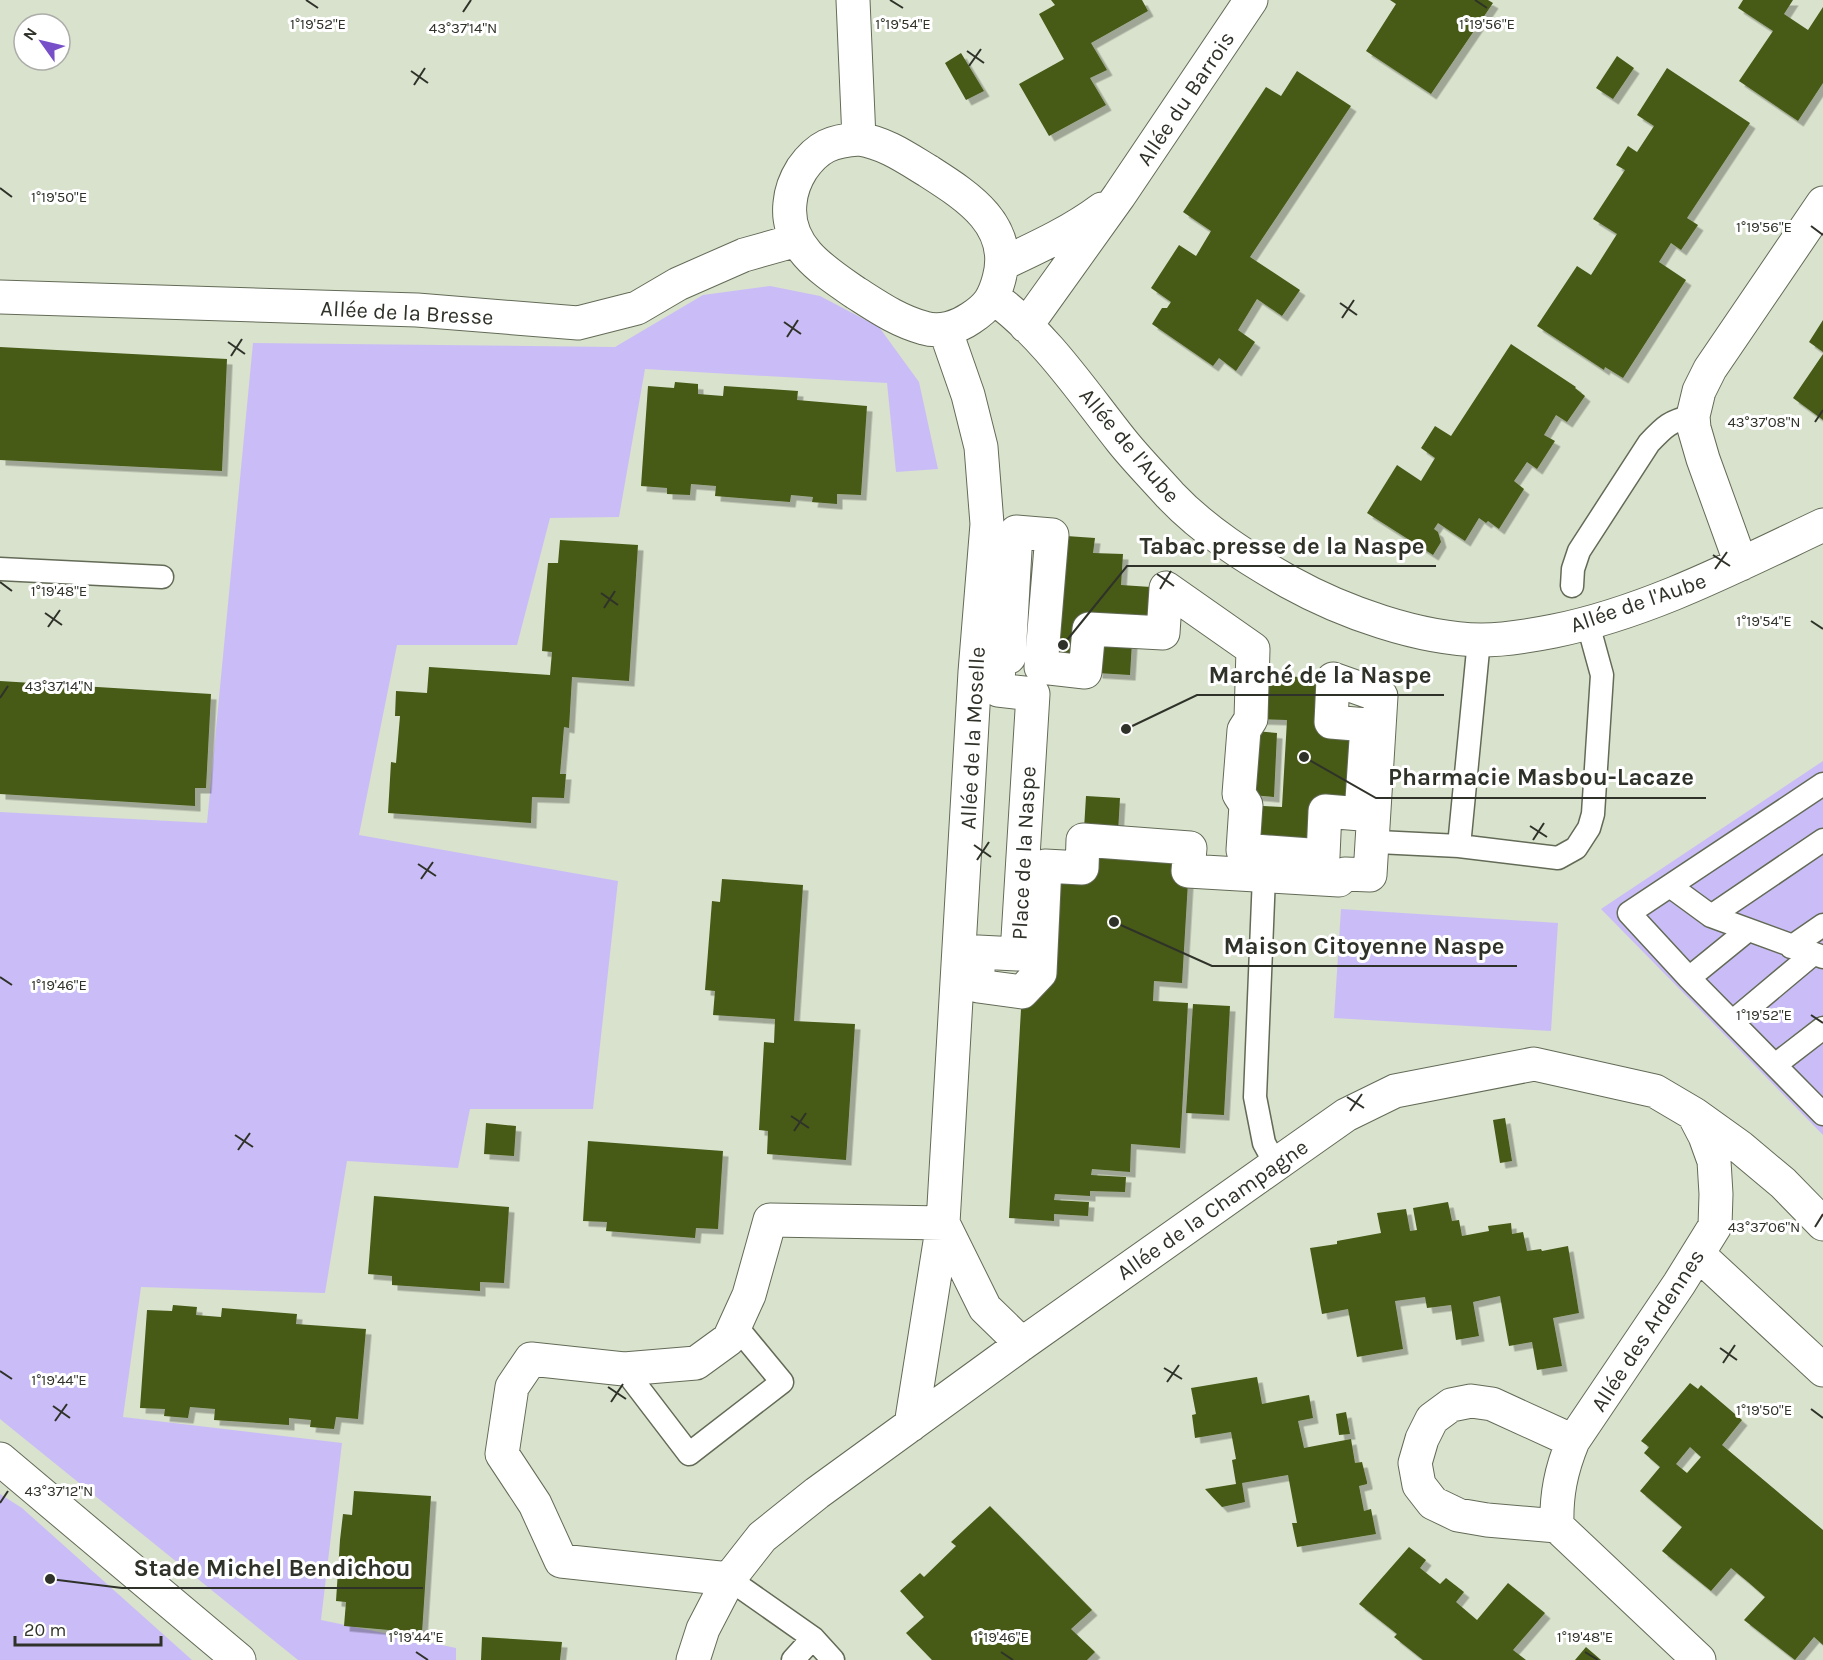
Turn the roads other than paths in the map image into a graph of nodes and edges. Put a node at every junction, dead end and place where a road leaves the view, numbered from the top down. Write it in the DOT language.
graph roads {
  1 [pos="853,0"];
  2 [pos="1251,0"];
  3 [pos="1233,15"];
  4 [pos="859,139"];
  5 [pos="1119,196"];
  6 [pos="1823,203"];
  7 [pos="796,240"];
  8 [pos="1004,263"];
  9 [pos="0,297"];
  10 [pos="994,298"];
  11 [pos="1026,326"];
  12 [pos="945,329"];
  13 [pos="1693,416"];
  14 [pos="1823,525"];
  15 [pos="1741,564"];
  16 [pos="0,569"];
  17 [pos="162,577"];
  18 [pos="1572,586"];
  19 [pos="1588,624"];
  20 [pos="1479,640"];
  21 [pos="1823,784"];
  22 [pos="1823,840"];
  23 [pos="1378,842"];
  24 [pos="1460,846"];
  25 [pos="1264,876"];
  26 [pos="1670,886"];
  27 [pos="1711,916"];
  28 [pos="1823,925"];
  29 [pos="1748,930"];
  30 [pos="1791,946"];
  31 [pos="1818,955"];
  32 [pos="1689,978"];
  33 [pos="1733,1022"];
  34 [pos="1823,1028"];
  35 [pos="1775,1065"];
  36 [pos="1821,1109"];
  37 [pos="1694,1114"];
  38 [pos="1276,1165"];
  39 [pos="943,1223"];
  40 [pos="1823,1224"];
  41 [pos="1698,1254"];
  42 [pos="735,1325"];
  43 [pos="1022,1344"];
  44 [pos="624,1369"];
  45 [pos="1823,1370"];
  46 [pos="911,1425"];
  47 [pos="1574,1442"];
  48 [pos="0,1459"];
  49 [pos="1557,1526"];
  50 [pos="729,1579"];
  51 [pos="813,1638"];
  52 [pos="239,1660"];
  53 [pos="693,1660"];
  54 [pos="793,1660"];
  55 [pos="833,1660"];
  56 [pos="1699,1660"];
  1 -- 4 [label="street"];
  2 -- 3 [label="street, Allée du Barrois"];
  3 -- 5 [label="street, Allée du Barrois"];
  4 -- 7 [label="street"];
  4 -- 8 [label="street"];
  5 -- 8 [label="street, Allée du Barrois"];
  5 -- 11 [label="street, Allée du Barrois"];
  6 -- 13 [label="street"];
  7 -- 9 [label="street, Allée de la Bresse"];
  7 -- 12 [label="street"];
  8 -- 10 [label="street"];
  10 -- 11 [label="street, Allée de l'Aube"];
  10 -- 12 [label="street"];
  11 -- 20 [label="street, Allée de l'Aube"];
  12 -- 39 [label="street, Allée de la Moselle"];
  13 -- 15 [label="street"];
  13 -- 18 [label="lane"];
  14 -- 15 [label="street, Allée de l'Aube"];
  15 -- 19 [label="street, Allée de l'Aube"];
  16 -- 17 [label="lane"];
  19 -- 20 [label="street, Allée de l'Aube"];
  19 -- 24 [label="lane"];
  20 -- 24 [label="lane"];
  21 -- 26 [label="lane"];
  22 -- 27 [label="lane"];
  23 -- 24 [label="lane"];
  25 -- 25 [label="street, Place de la Naspe"];
  25 -- 38 [label="lane"];
  26 -- 27 [label="lane"];
  26 -- 32 [label="lane"];
  27 -- 29 [label="lane"];
  28 -- 30 [label="lane"];
  29 -- 30 [label="lane"];
  29 -- 32 [label="lane"];
  30 -- 31 [label="lane"];
  31 -- 33 [label="lane"];
  32 -- 33 [label="lane"];
  33 -- 35 [label="lane"];
  34 -- 35 [label="lane"];
  35 -- 36 [label="lane"];
  37 -- 38 [label="street, Allée de la Champagne"];
  37 -- 40 [label="street, Allée de la Champagne"];
  37 -- 41 [label="street, Allée des Ardennes"];
  38 -- 43 [label="street, Allée de la Champagne"];
  39 -- 42 [label="street"];
  39 -- 43 [label="street, Allée de la Moselle"];
  39 -- 46 [label="street, Allée de la Moselle"];
  41 -- 45 [label="street"];
  41 -- 47 [label="street, Allée des Ardennes"];
  42 -- 44 [label="street"];
  42 -- 44 [label="lane"];
  43 -- 46 [label="street, Allée de la Champagne"];
  44 -- 50 [label="street"];
  46 -- 50 [label="street, Allée de la Champagne"];
  47 -- 49 [label="street, Allée des Ardennes"];
  47 -- 49 [label="street"];
  48 -- 52 [label="street"];
  49 -- 56 [label="street"];
  50 -- 51 [label="lane"];
  50 -- 53 [label="street, Allée de la Champagne"];
  51 -- 54 [label="lane"];
  51 -- 55 [label="lane"];
}
